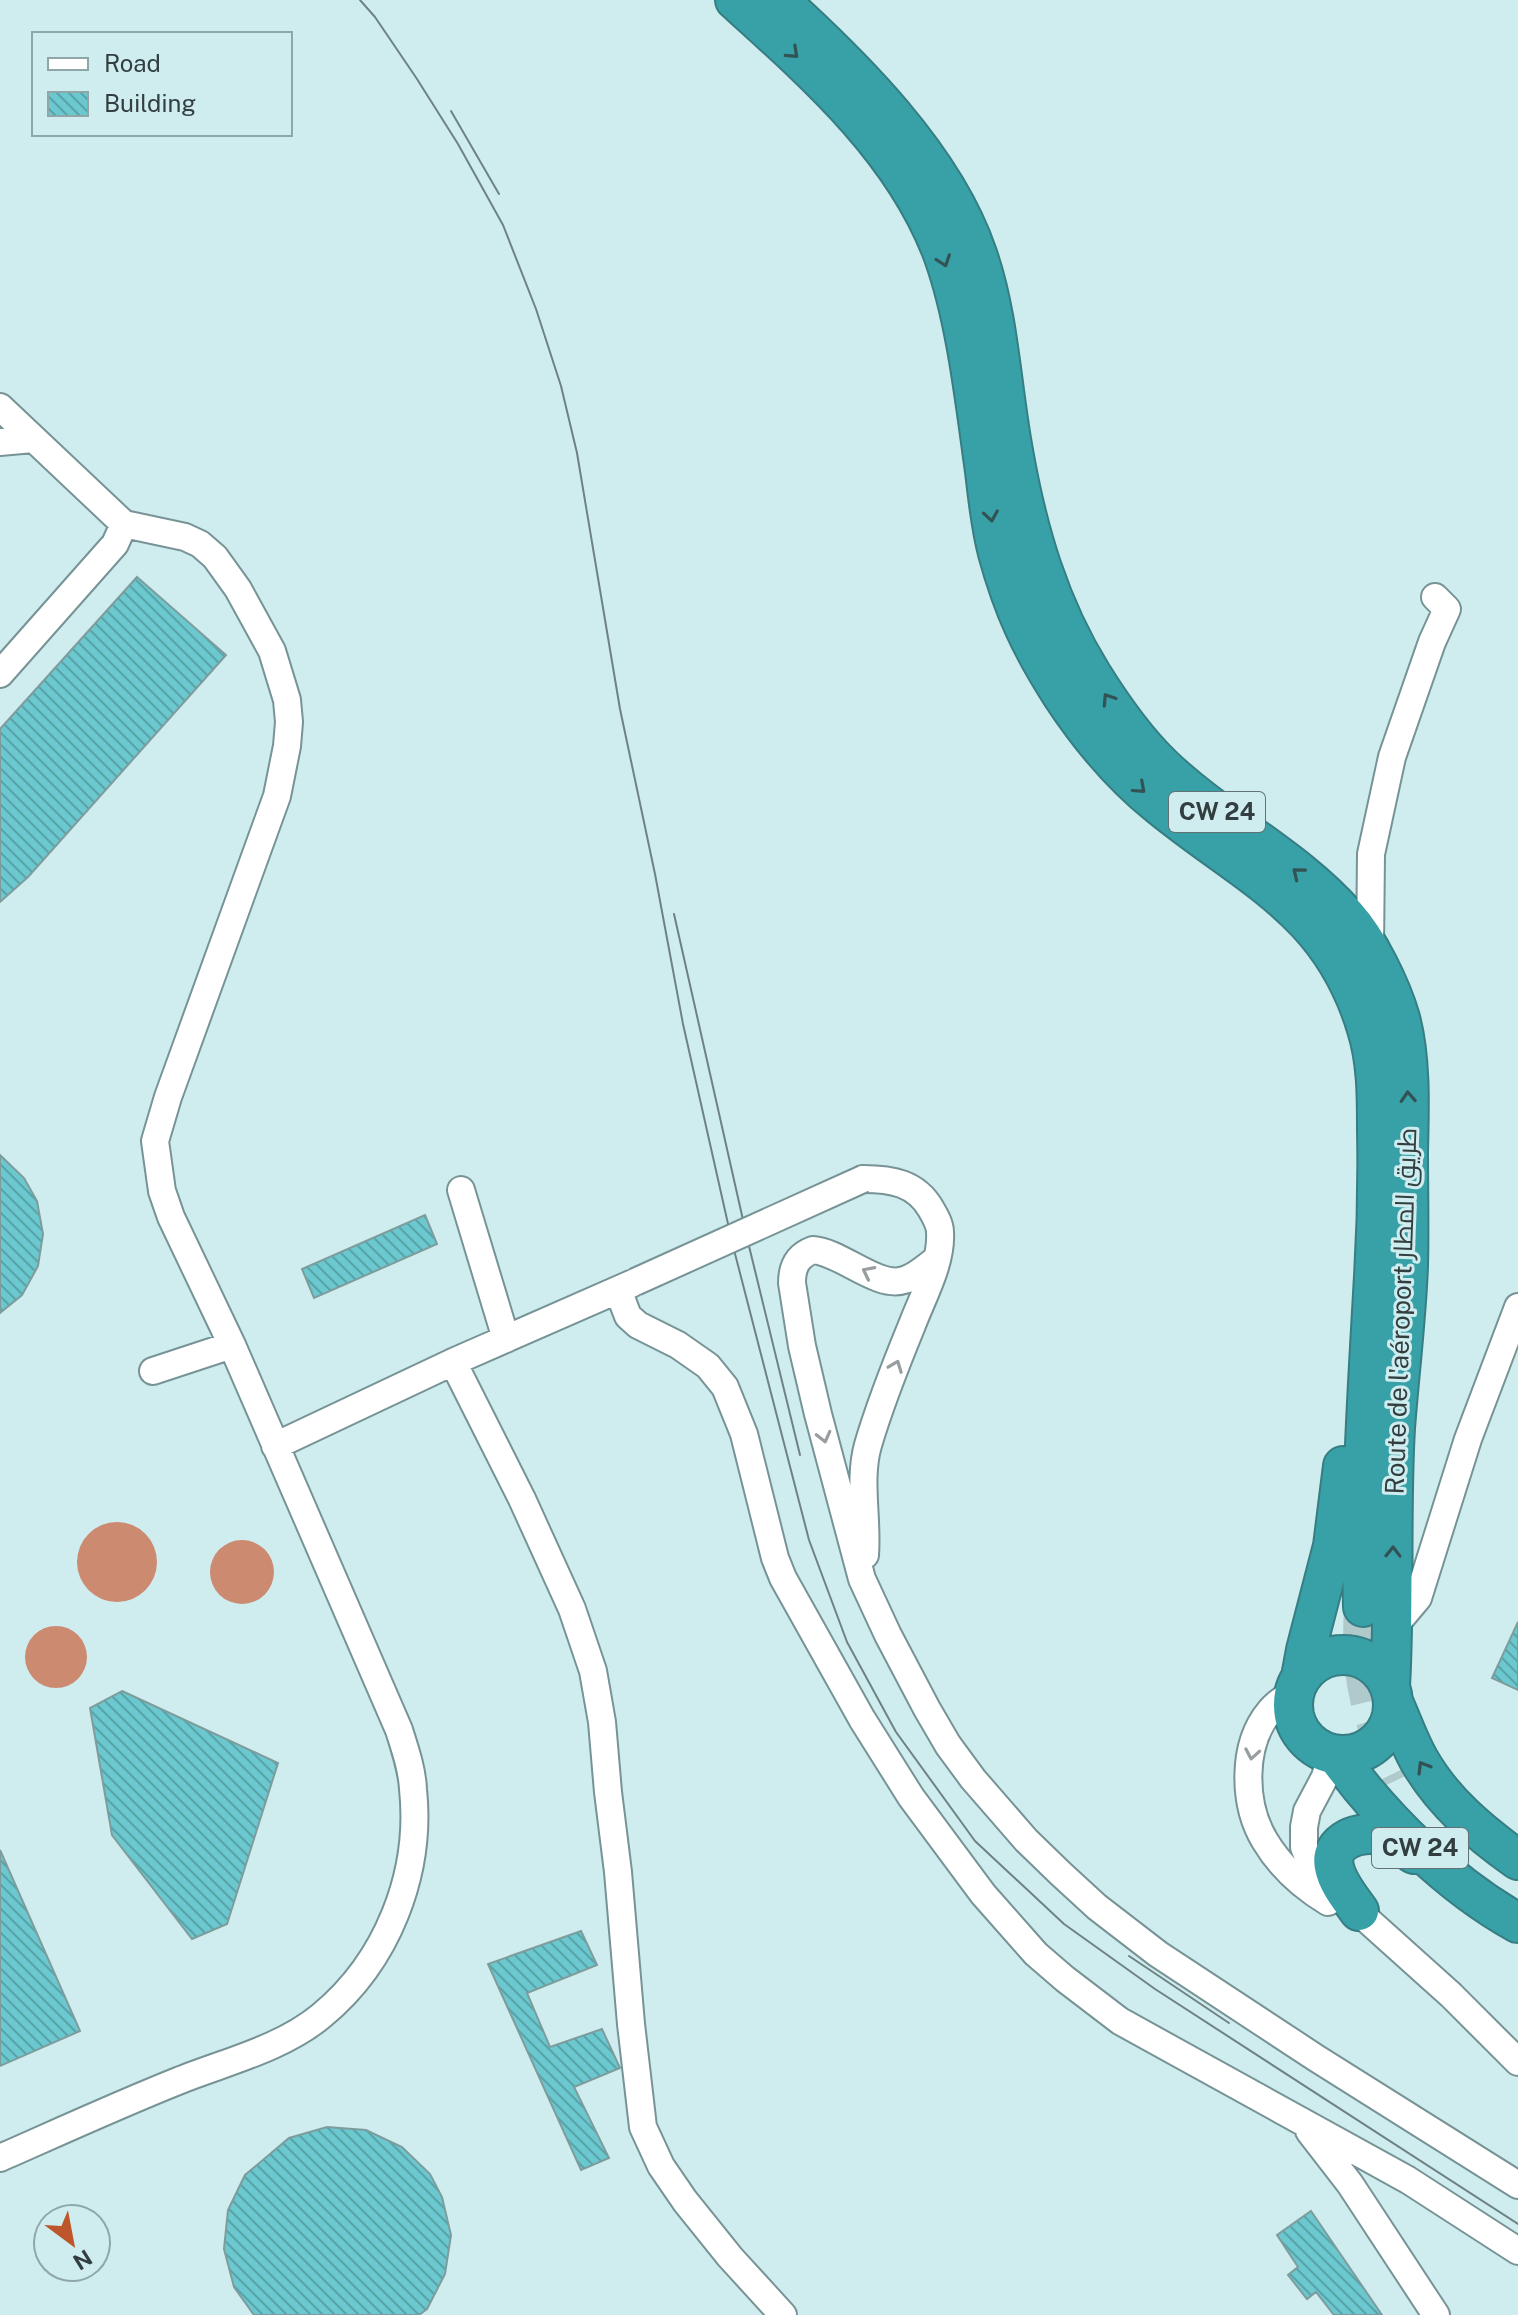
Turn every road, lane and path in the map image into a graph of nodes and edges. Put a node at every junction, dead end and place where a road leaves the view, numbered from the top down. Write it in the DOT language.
graph roads {
  1 [pos="735,0"];
  2 [pos="779,0"];
  3 [pos="0,407"];
  4 [pos="33,439"];
  5 [pos="0,442"];
  6 [pos="124,524"];
  7 [pos="1435,597"];
  8 [pos="0,674"];
  9 [pos="1370,952"];
  10 [pos="1377,1082"];
  11 [pos="461,1190"];
  12 [pos="937,1259"];
  13 [pos="626,1286"];
  14 [pos="1518,1307"];
  15 [pos="506,1339"];
  16 [pos="232,1345"];
  17 [pos="453,1362"];
  18 [pos="153,1371"];
  19 [pos="275,1446"];
  20 [pos="862,1579"];
  21 [pos="1377,1614"];
  22 [pos="1298,1684"];
  23 [pos="1392,1695"];
  24 [pos="1332,1754"];
  25 [pos="1399,1779"];
  26 [pos="1323,1850"];
  27 [pos="1518,1860"];
  28 [pos="1280,1861"];
  29 [pos="1458,1883"];
  30 [pos="1518,1894"];
  31 [pos="1359,1911"];
  32 [pos="1518,1923"];
  33 [pos="1518,2062"];
  34 [pos="1301,2120"];
  35 [pos="0,2158"];
  36 [pos="1518,2185"];
  37 [pos="1518,2251"];
  38 [pos="783,2315"];
  39 [pos="1436,2315"];
  1 -- 10 [label="highway, Route de l'aéroport طريق المطار / CW 24, one-way"];
  9 -- 2 [label="highway, Route de l'aéroport طريق المطار / CW 24, one-way"];
  3 -- 4 [label="street"];
  4 -- 5 [label="street"];
  4 -- 6 [label="street"];
  6 -- 8 [label="street"];
  6 -- 16 [label="street"];
  7 -- 9 [label="street"];
  21 -- 9 [label="highway, Route de l'aéroport طريق المطار / CW 24, one-way"];
  10 -- 21 [label="highway, Route de l'aéroport طريق المطار / CW 24"];
  10 -- 22 [label="highway, CW 24"];
  11 -- 15 [label="street"];
  12 -- 13 [label="street, bridge"];
  20 -- 12 [label="street, one-way"];
  12 -- 20 [label="street, one-way"];
  13 -- 15 [label="street"];
  13 -- 34 [label="street"];
  14 -- 21 [label="street"];
  15 -- 17 [label="street"];
  16 -- 18 [label="street"];
  16 -- 19 [label="street"];
  17 -- 19 [label="street"];
  17 -- 38 [label="street"];
  19 -- 35 [label="street"];
  20 -- 36 [label="street"];
  21 -- 23 [label="highway, Route de l'aéroport طريق المطار / CW 24"];
  22 -- 23 [label="highway"];
  22 -- 24 [label="highway"];
  22 -- 28 [label="street, one-way"];
  23 -- 24 [label="highway"];
  27 -- 23 [label="highway, Route de l'aéroport طريق المطار / CW 24, one-way"];
  24 -- 26 [label="street"];
  24 -- 29 [label="highway, CW 24"];
  25 -- 30 [label="highway, CW 24"];
  26 -- 28 [label="street"];
  26 -- 29 [label="highway"];
  26 -- 31 [label="highway"];
  28 -- 31 [label="street"];
  29 -- 32 [label="highway, CW 24"];
  31 -- 33 [label="street"];
  34 -- 37 [label="street"];
  34 -- 39 [label="street"];
}
